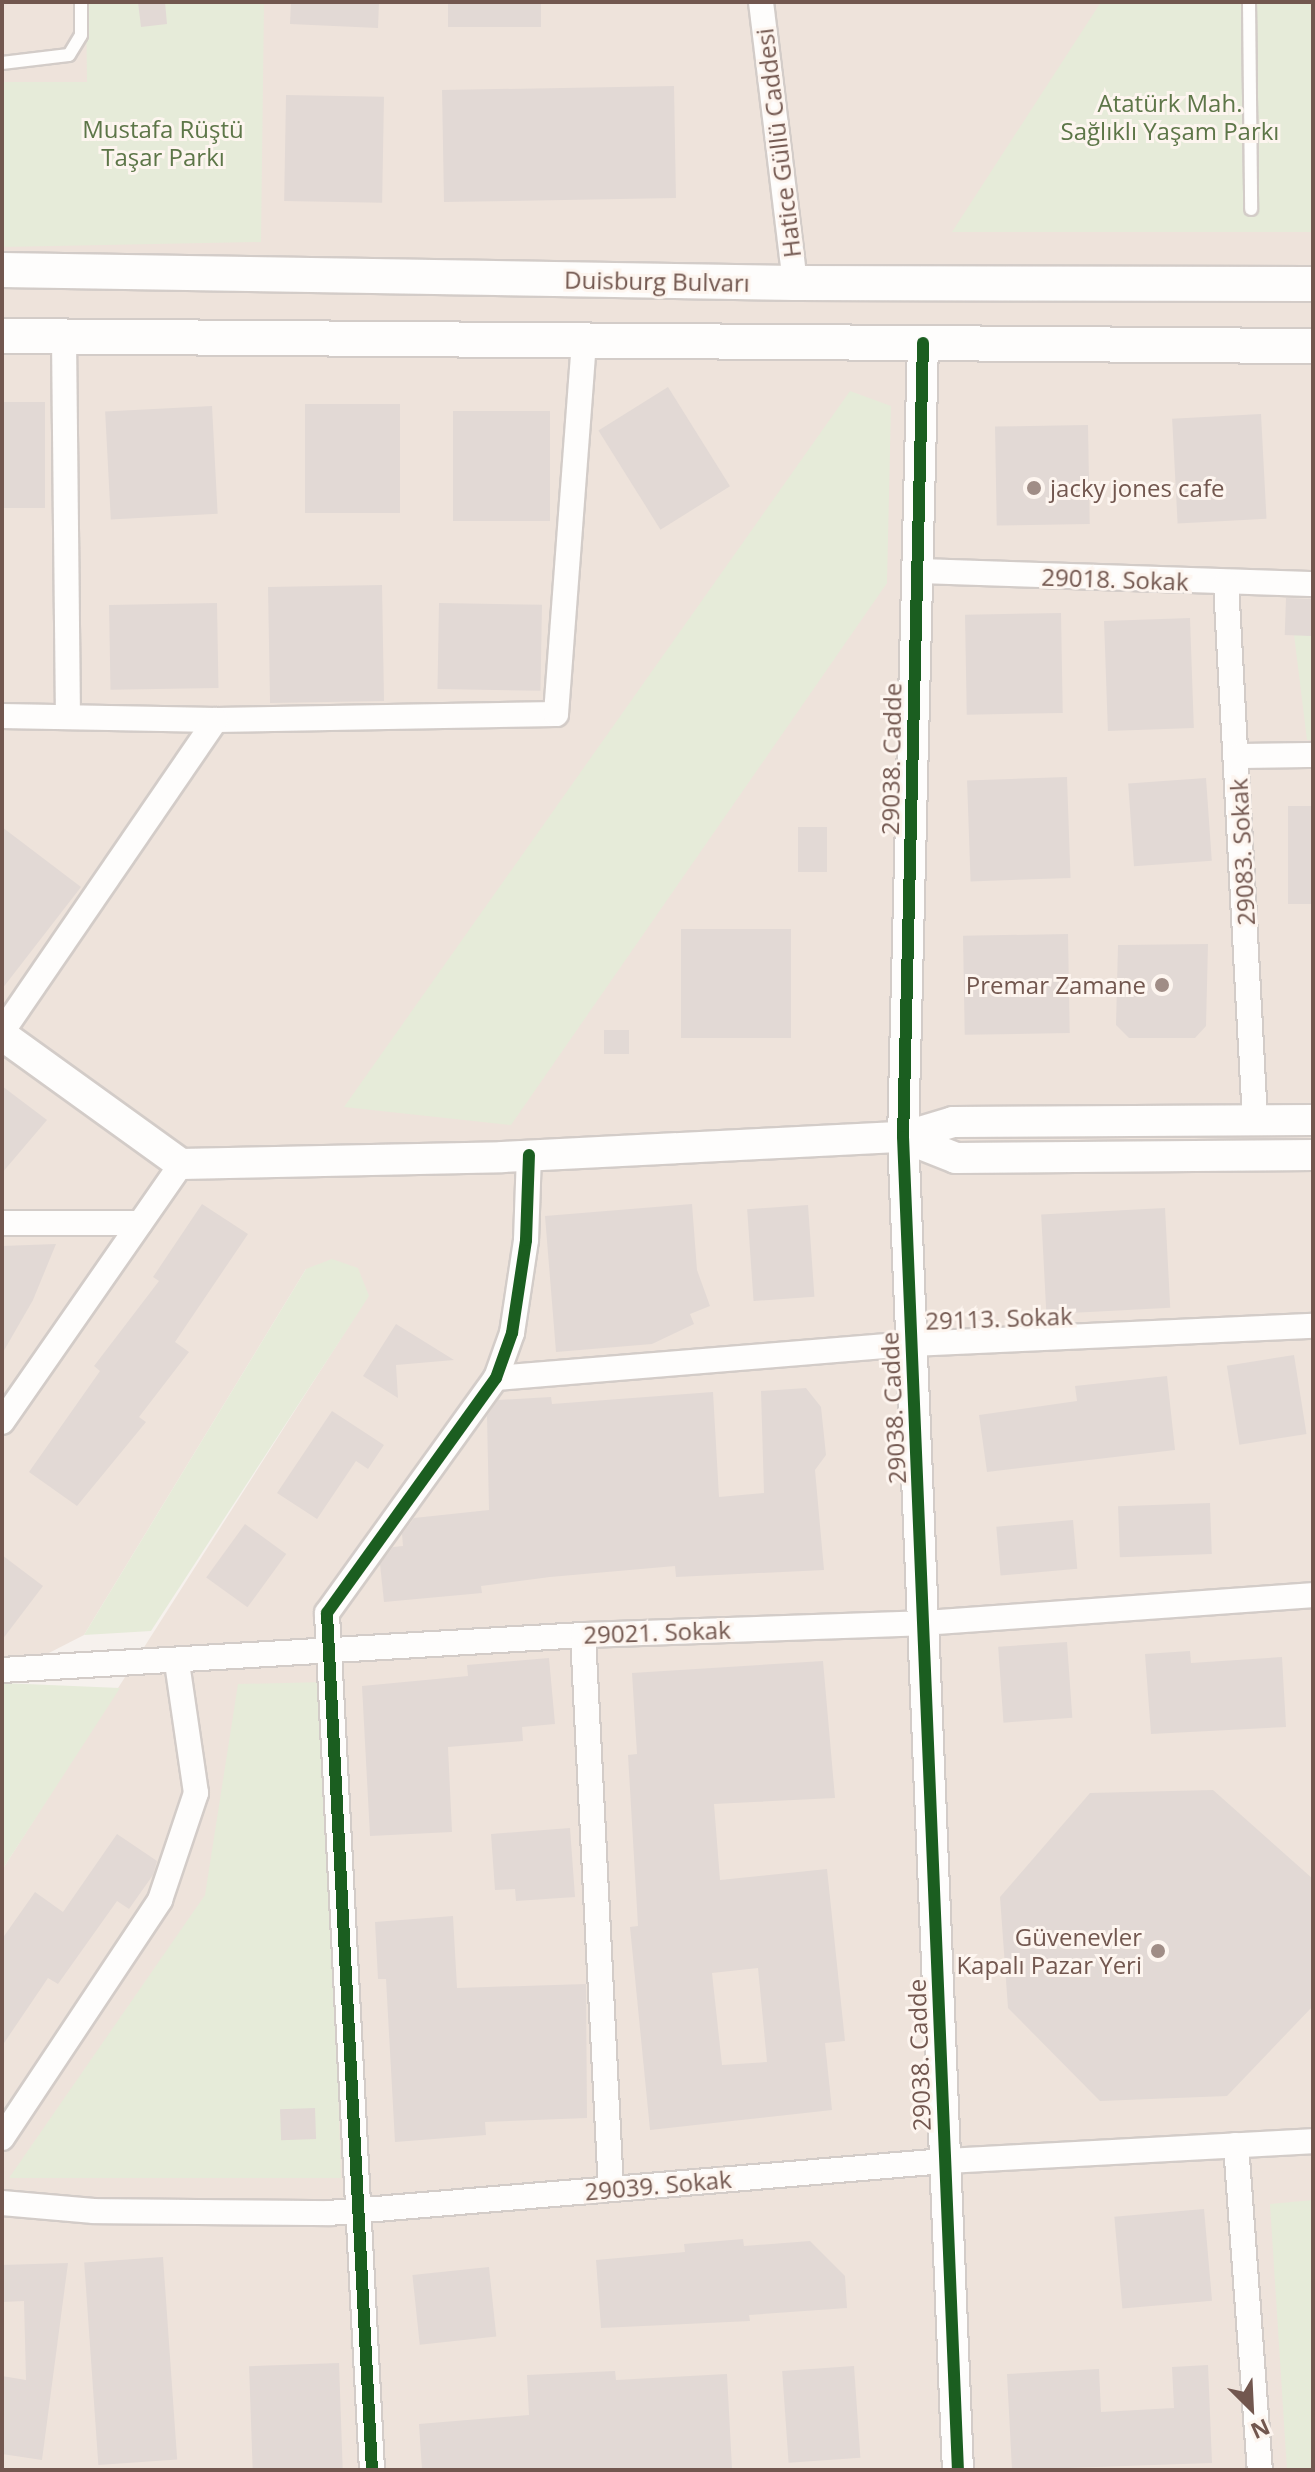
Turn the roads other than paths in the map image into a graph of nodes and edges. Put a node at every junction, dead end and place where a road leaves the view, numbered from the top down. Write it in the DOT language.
graph roads {
  1 [pos="81,2"];
  2 [pos="761,2"];
  3 [pos="1249,2"];
  4 [pos="2,63"];
  5 [pos="1251,209"];
  6 [pos="2,270"];
  7 [pos="795,283"];
  8 [pos="1313,284"];
  9 [pos="2,336"];
  10 [pos="64,337"];
  11 [pos="584,341"];
  12 [pos="923,343"];
  13 [pos="1313,346"];
  14 [pos="917,571"];
  15 [pos="1226,583"];
  16 [pos="1313,584"];
  17 [pos="2,716"];
  18 [pos="68,717"];
  19 [pos="216,720"];
  20 [pos="1313,755"];
  21 [pos="1237,756"];
  22 [pos="2,1033"];
  23 [pos="1255,1120"];
  24 [pos="1313,1120"];
  25 [pos="903,1137"];
  26 [pos="529,1155"];
  27 [pos="1313,1155"];
  28 [pos="181,1164"];
  29 [pos="2,1223"];
  30 [pos="140,1223"];
  31 [pos="1313,1326"];
  32 [pos="912,1344"];
  33 [pos="496,1378"];
  34 [pos="2,1422"];
  35 [pos="1313,1595"];
  36 [pos="924,1623"];
  37 [pos="583,1635"];
  38 [pos="333,1653"];
  39 [pos="177,1663"];
  40 [pos="2,1670"];
  41 [pos="2,2138"];
  42 [pos="1313,2141"];
  43 [pos="1236,2145"];
  44 [pos="945,2161"];
  45 [pos="611,2189"];
  46 [pos="2,2203"];
  47 [pos="361,2211"];
  48 [pos="372,2470"];
  49 [pos="958,2470"];
  50 [pos="1260,2470"];
  1 -- 4 [label="lane"];
  2 -- 7 [label="street, Hatice Güllü Caddesi"];
  3 -- 5 [label="lane"];
  6 -- 7 [label="main road, Duisburg Bulvarı"];
  7 -- 8 [label="main road, Duisburg Bulvarı"];
  9 -- 10 [label="main road"];
  10 -- 11 [label="main road"];
  10 -- 18 [label="street"];
  11 -- 12 [label="main road"];
  11 -- 19 [label="street"];
  12 -- 13 [label="main road"];
  12 -- 14 [label="street, 29038. Cadde"];
  14 -- 15 [label="street, 29018. Sokak"];
  14 -- 25 [label="street, 29038. Cadde"];
  15 -- 16 [label="street, 29018. Sokak"];
  15 -- 21 [label="street, 29083. Sokak"];
  17 -- 18 [label="street"];
  18 -- 19 [label="street"];
  19 -- 22 [label="street"];
  20 -- 21 [label="street"];
  21 -- 23 [label="street, 29083. Sokak"];
  22 -- 28 [label="street"];
  23 -- 24 [label="street"];
  23 -- 25 [label="street"];
  25 -- 26 [label="street"];
  25 -- 27 [label="street"];
  25 -- 32 [label="street, 29038. Cadde"];
  26 -- 28 [label="street"];
  26 -- 33 [label="street"];
  28 -- 30 [label="street"];
  29 -- 30 [label="street"];
  30 -- 34 [label="street"];
  31 -- 32 [label="street, 29113. Sokak"];
  32 -- 33 [label="street, 29113. Sokak"];
  32 -- 36 [label="street, 29038. Cadde"];
  33 -- 38 [label="street"];
  35 -- 36 [label="street, 29021. Sokak"];
  36 -- 37 [label="street, 29021. Sokak"];
  36 -- 44 [label="street, 29038. Cadde"];
  37 -- 38 [label="street, 29021. Sokak"];
  37 -- 45 [label="street"];
  38 -- 39 [label="street, 29021. Sokak"];
  38 -- 47 [label="street"];
  39 -- 40 [label="street, 29021. Sokak"];
  39 -- 41 [label="street"];
  42 -- 43 [label="street, 29039. Sokak"];
  43 -- 44 [label="street, 29039. Sokak"];
  43 -- 50 [label="street"];
  44 -- 45 [label="street, 29039. Sokak"];
  44 -- 49 [label="street, 29038. Cadde"];
  45 -- 47 [label="street, 29039. Sokak"];
  46 -- 47 [label="street, 29039. Sokak"];
  47 -- 48 [label="street"];
}
